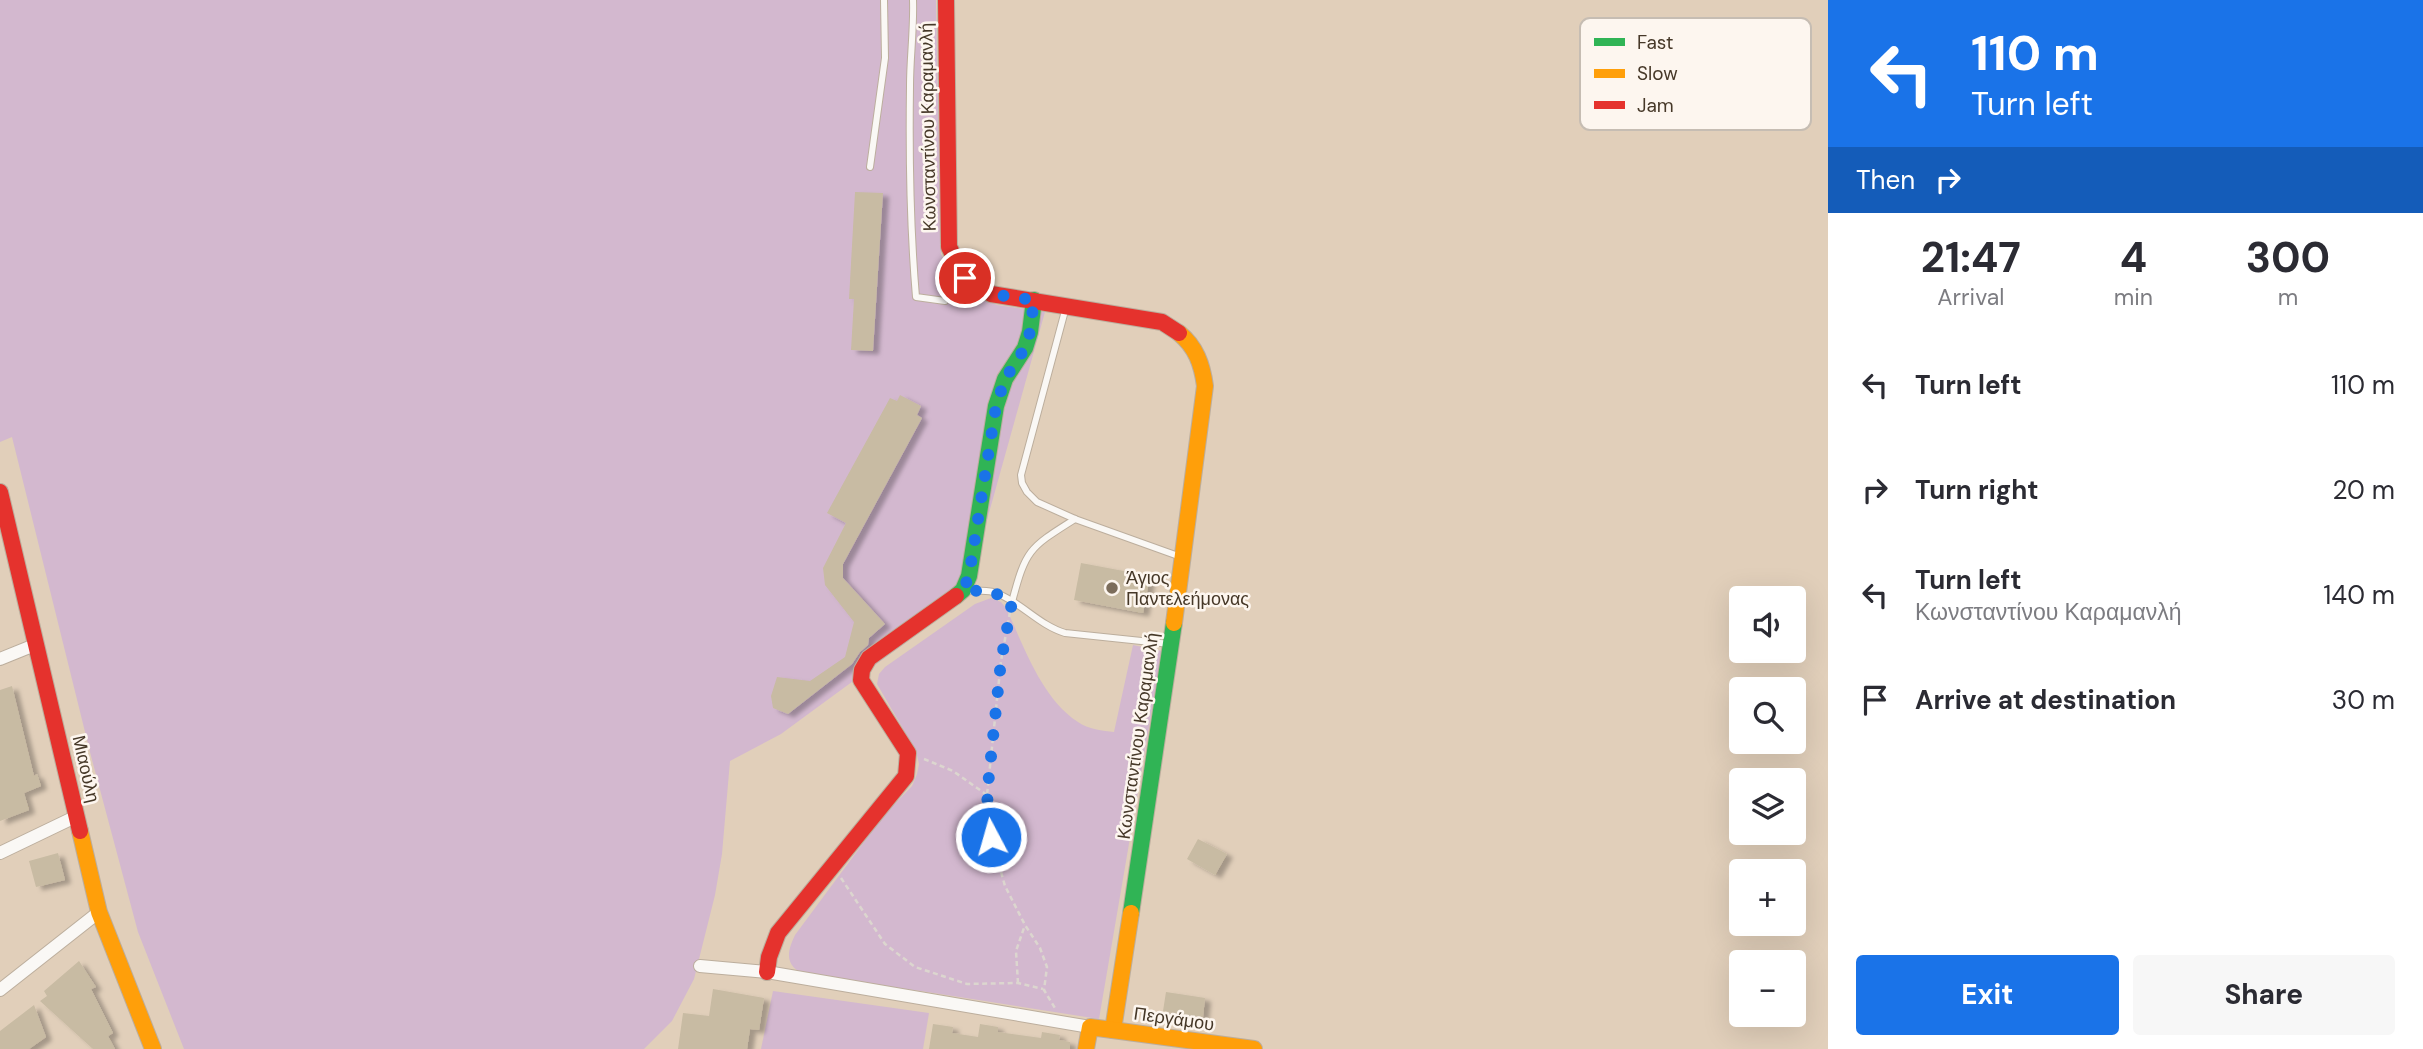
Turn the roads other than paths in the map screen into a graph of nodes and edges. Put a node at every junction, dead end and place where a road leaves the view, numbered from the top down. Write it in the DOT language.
graph roads {
  1 [pos="884,0"];
  2 [pos="913,0"];
  3 [pos="946,0"];
  4 [pos="870,167"];
  5 [pos="1034,300"];
  6 [pos="945,301"];
  7 [pos="1066,306"];
  8 [pos="0,492"];
  9 [pos="1076,519"];
  10 [pos="1182,557"];
  11 [pos="963,590"];
  12 [pos="1012,602"];
  13 [pos="37,644"];
  14 [pos="1171,644"];
  15 [pos="0,659"];
  16 [pos="77,816"];
  17 [pos="0,853"];
  18 [pos="99,912"];
  19 [pos="700,966"];
  20 [pos="767,972"];
  21 [pos="0,990"];
  22 [pos="1090,1027"];
  23 [pos="1113,1030"];
  24 [pos="153,1049"];
  25 [pos="1086,1049"];
  26 [pos="1254,1049"];
  1 -- 4 [label="lane"];
  2 -- 6 [label="lane"];
  3 -- 5 [label="street, Κωνσταντίνου Καραμανλή"];
  5 -- 7 [label="street, Κωνσταντίνου Καραμανλή"];
  5 -- 11 [label="street"];
  7 -- 9 [label="lane"];
  7 -- 10 [label="street, Κωνσταντίνου Καραμανλή"];
  8 -- 13 [label="street, Μιαούλη"];
  9 -- 10 [label="lane"];
  9 -- 12 [label="lane"];
  10 -- 14 [label="street, Κωνσταντίνου Καραμανλή"];
  11 -- 12 [label="lane"];
  11 -- 20 [label="street"];
  12 -- 14 [label="lane"];
  13 -- 15 [label="street"];
  13 -- 16 [label="street, Μιαούλη"];
  14 -- 23 [label="street, Κωνσταντίνου Καραμανλή"];
  16 -- 17 [label="street"];
  16 -- 18 [label="street, Μιαούλη"];
  18 -- 21 [label="street"];
  18 -- 24 [label="street, Μιαούλη"];
  19 -- 20 [label="street"];
  20 -- 22 [label="street"];
  22 -- 23 [label="street, Περγάμου"];
  22 -- 25 [label="street"];
  23 -- 26 [label="street, Περγάμου"];
}
